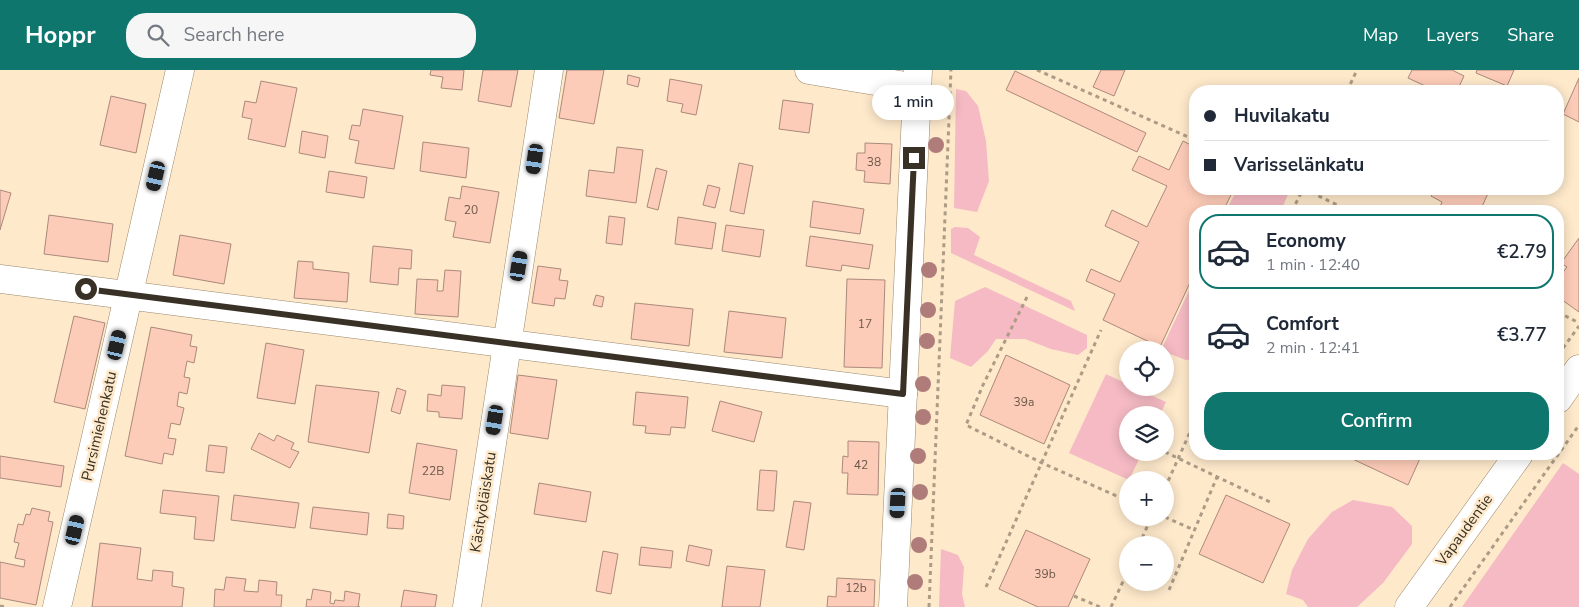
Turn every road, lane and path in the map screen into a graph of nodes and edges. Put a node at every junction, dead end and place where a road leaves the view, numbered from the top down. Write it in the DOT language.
graph roads {
  1 [pos="180,70"];
  2 [pos="549,70"];
  3 [pos="809,70"];
  4 [pos="952,70"];
  5 [pos="1037,70"];
  6 [pos="1357,70"];
  7 [pos="917,79"];
  8 [pos="1350,85"];
  9 [pos="1189,137"];
  10 [pos="1316,195"];
  11 [pos="1337,205"];
  12 [pos="0,279"];
  13 [pos="128,295"];
  14 [pos="1027,296"];
  15 [pos="1564,316"];
  16 [pos="1579,325"];
  17 [pos="1101,330"];
  18 [pos="507,344"];
  19 [pos="1570,361"];
  20 [pos="1564,380"];
  21 [pos="903,394"];
  22 [pos="1579,425"];
  23 [pos="1189,434"];
  24 [pos="1564,446"];
  25 [pos="1174,456"];
  26 [pos="1178,458"];
  27 [pos="1515,460"];
  28 [pos="1554,460"];
  29 [pos="1042,462"];
  30 [pos="1172,471"];
  31 [pos="1217,477"];
  32 [pos="1119,497"];
  33 [pos="1272,504"];
  34 [pos="1174,521"];
  35 [pos="1194,530"];
  36 [pos="1174,578"];
  37 [pos="986,587"];
  38 [pos="1119,590"];
  39 [pos="1074,596"];
  40 [pos="0,606"];
  41 [pos="6,607"];
  42 [pos="57,607"];
  43 [pos="467,607"];
  44 [pos="893,607"];
  45 [pos="929,607"];
  46 [pos="1100,607"];
  47 [pos="1111,607"];
  48 [pos="1409,607"];
  49 [pos="1450,607"];
  1 -- 13 [label="street, Pursimiehenkatu"];
  2 -- 18 [label="street, Käsityöläiskatu"];
  3 -- 7 [label="street"];
  4 -- 45 [label="path"];
  5 -- 9 [label="path"];
  6 -- 8 [label="path"];
  7 -- 21 [label="street"];
  10 -- 11 [label="path"];
  12 -- 13 [label="street"];
  13 -- 18 [label="street"];
  13 -- 42 [label="street, Pursimiehenkatu"];
  14 -- 29 [label="path"];
  15 -- 16 [label="path"];
  16 -- 19 [label="path"];
  17 -- 29 [label="path"];
  18 -- 21 [label="street"];
  18 -- 43 [label="street, Käsityöläiskatu"];
  19 -- 20 [label="street"];
  21 -- 44 [label="street"];
  22 -- 24 [label="path"];
  23 -- 26 [label="path"];
  25 -- 26 [label="path"];
  26 -- 30 [label="path"];
  26 -- 31 [label="path"];
  27 -- 48 [label="street, Vapaudentie"];
  28 -- 49 [label="path"];
  29 -- 32 [label="path"];
  29 -- 37 [label="path"];
  31 -- 33 [label="path"];
  31 -- 35 [label="path"];
  34 -- 35 [label="path"];
  35 -- 36 [label="path"];
  38 -- 47 [label="path"];
  39 -- 46 [label="path"];
  40 -- 41 [label="path"];
}
